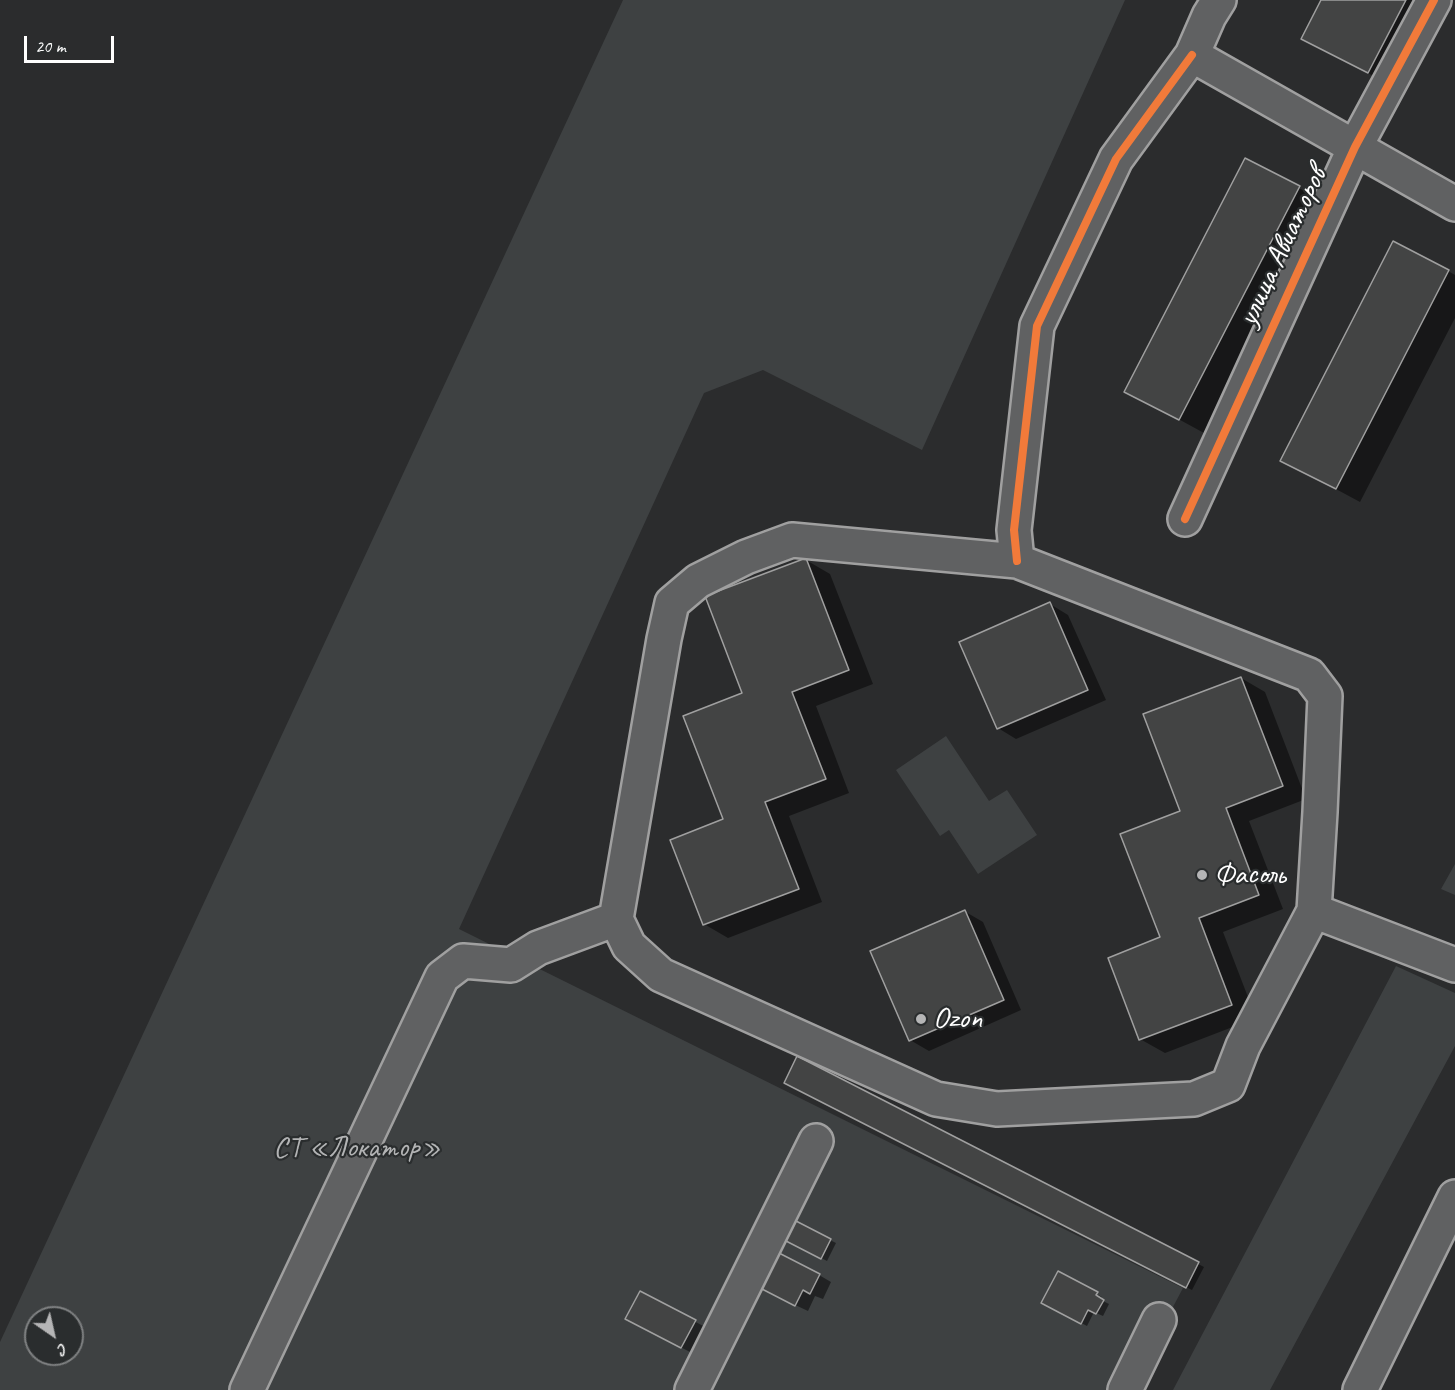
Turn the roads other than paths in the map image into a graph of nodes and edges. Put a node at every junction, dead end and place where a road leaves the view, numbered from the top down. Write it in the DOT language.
graph roads {
  1 [pos="1219,0"];
  2 [pos="1434,0"];
  3 [pos="1192,55"];
  4 [pos="1356,147"];
  5 [pos="1455,204"];
  6 [pos="1185,519"];
  7 [pos="1017,561"];
  8 [pos="1314,911"];
  9 [pos="616,919"];
  10 [pos="1455,965"];
  11 [pos="816,1141"];
  12 [pos="1455,1197"];
  13 [pos="1160,1320"];
  14 [pos="247,1390"];
  15 [pos="692,1390"];
  16 [pos="1125,1390"];
  17 [pos="1360,1390"];
  1 -- 3 [label="street"];
  2 -- 4 [label="street, улица Авиаторов"];
  3 -- 4 [label="street"];
  3 -- 7 [label="street"];
  4 -- 5 [label="street"];
  4 -- 6 [label="street, улица Авиаторов"];
  7 -- 8 [label="street"];
  7 -- 9 [label="street"];
  8 -- 9 [label="street"];
  8 -- 10 [label="street"];
  9 -- 14 [label="street"];
  11 -- 15 [label="street"];
  12 -- 17 [label="street"];
  13 -- 16 [label="street"];
}
